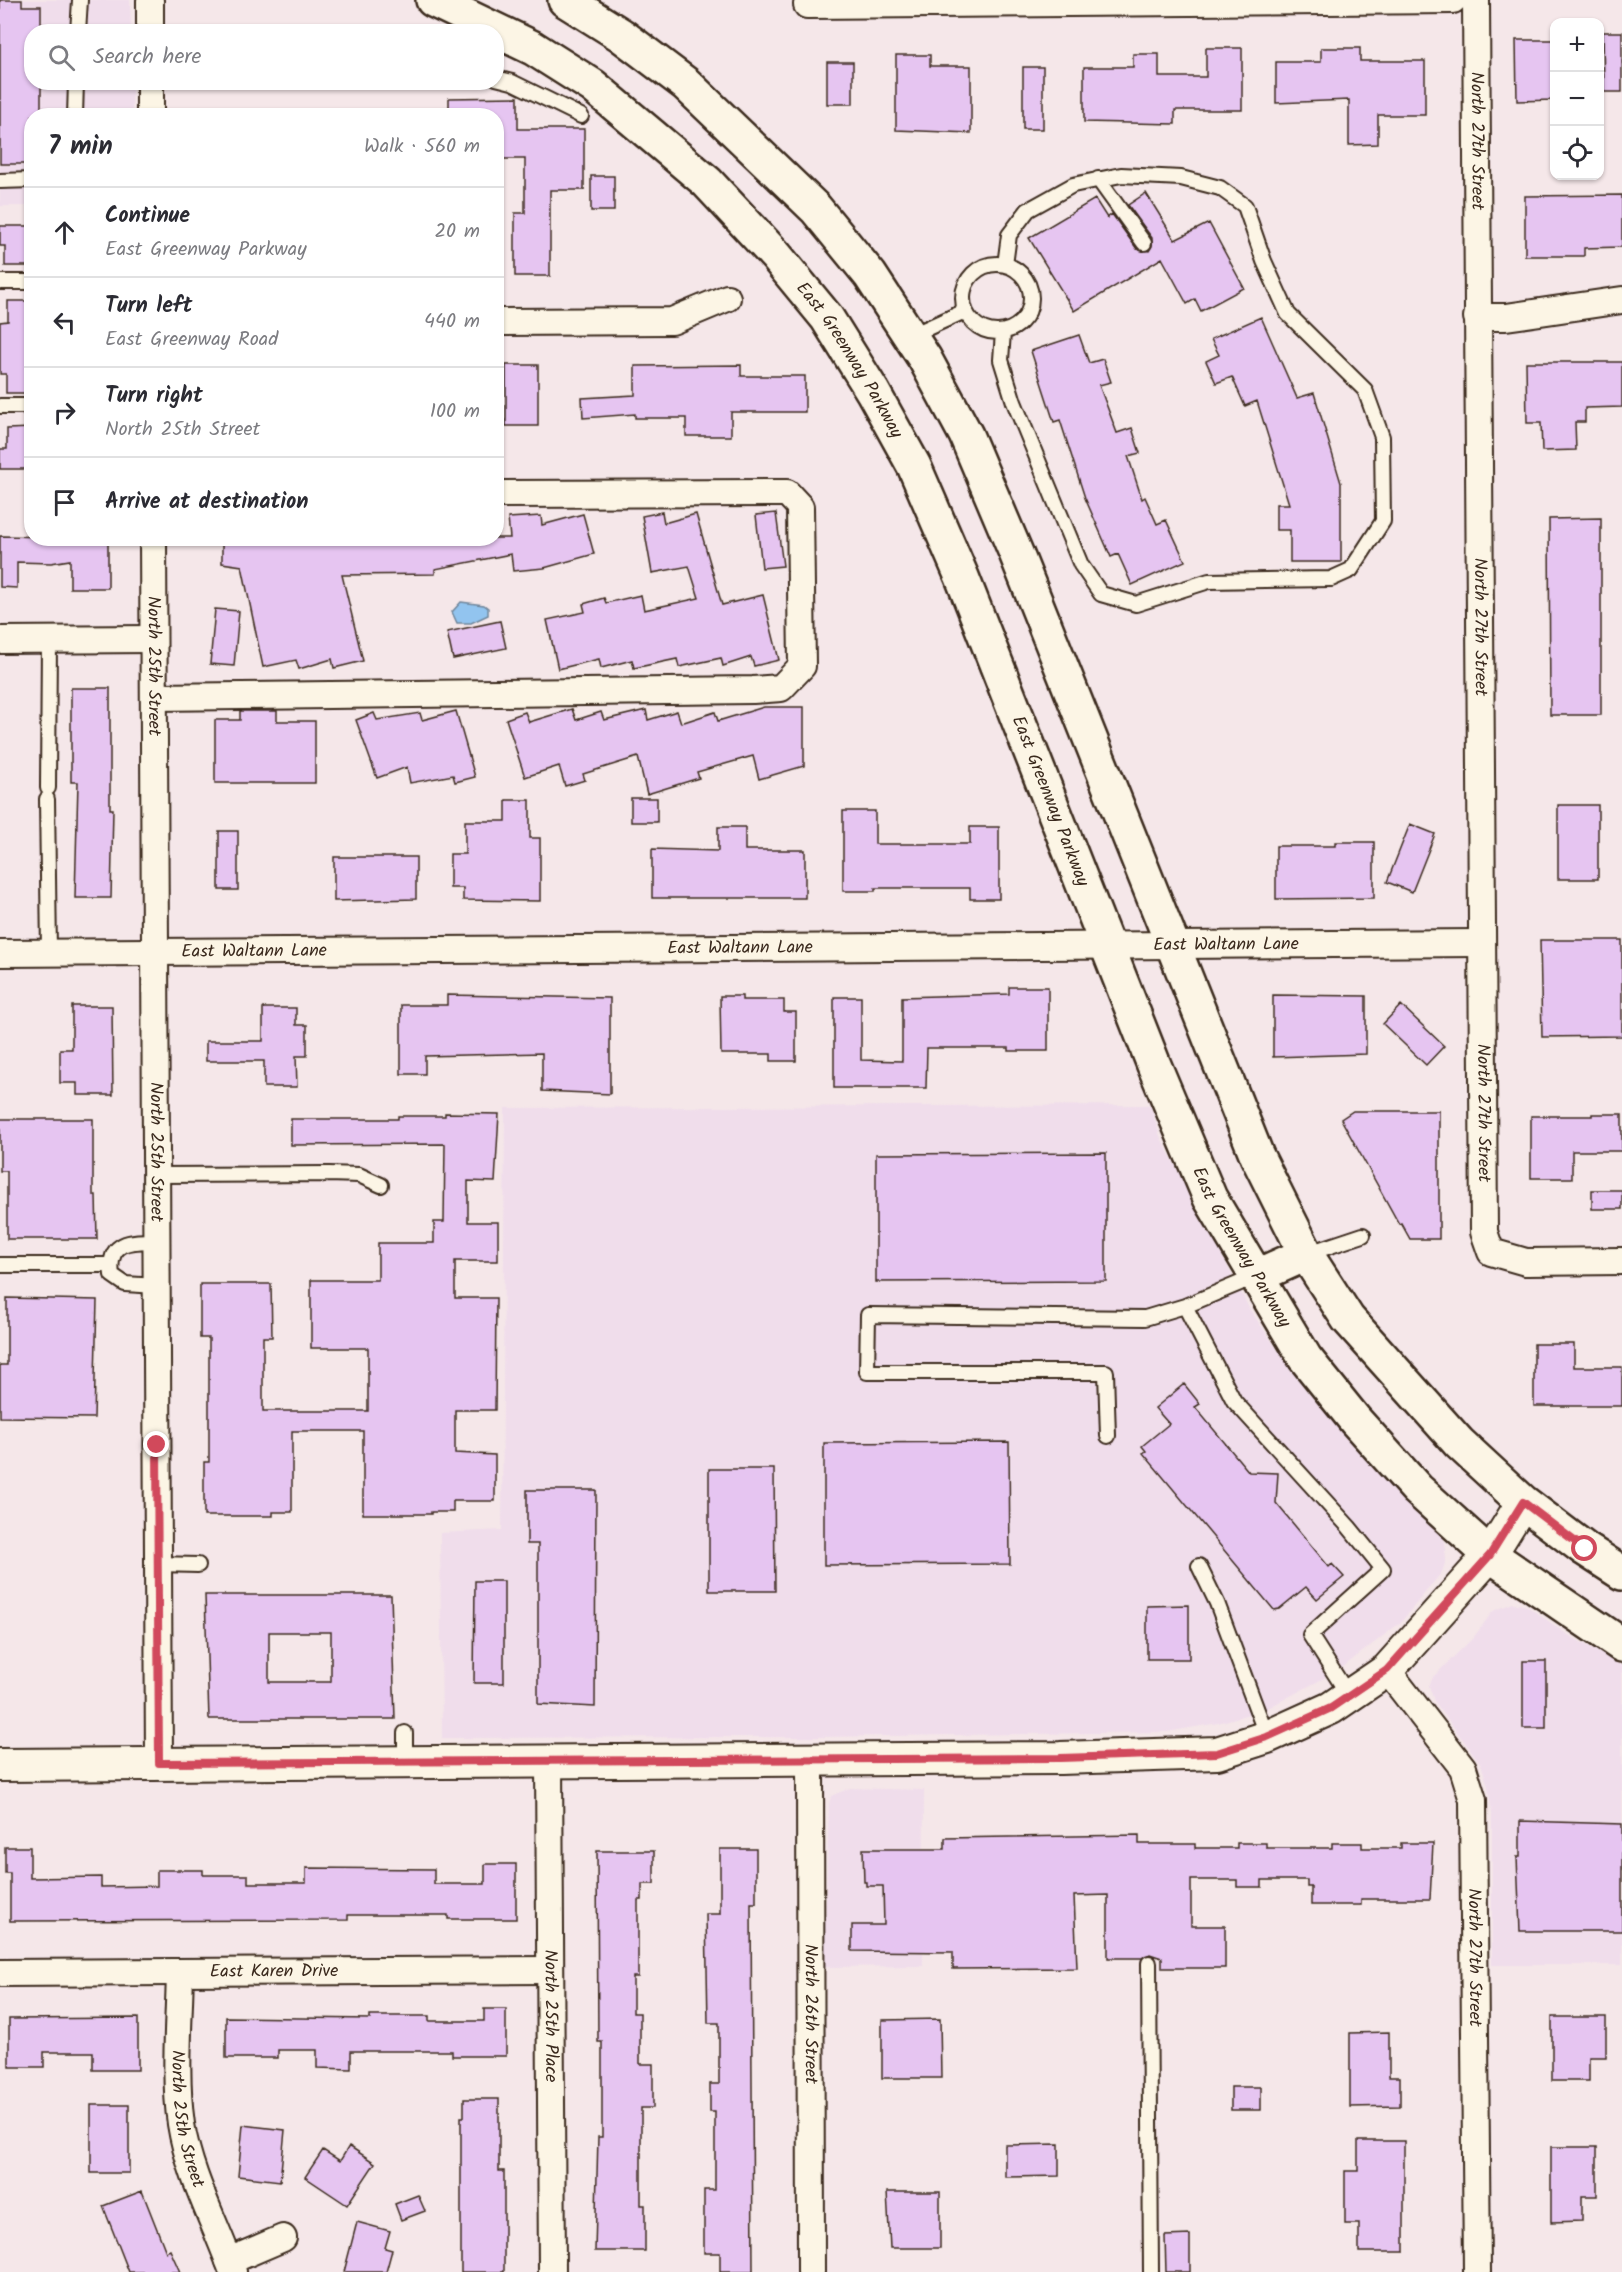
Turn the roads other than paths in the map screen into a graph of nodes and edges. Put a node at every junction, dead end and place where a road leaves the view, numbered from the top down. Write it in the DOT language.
graph roads {
  1 [pos="80,0"];
  2 [pos="150,0"];
  3 [pos="433,0"];
  4 [pos="565,0"];
  5 [pos="1453,0"];
  6 [pos="1476,0"];
  7 [pos="807,5"];
  8 [pos="78,24"];
  9 [pos="150,24"];
  10 [pos="483,24"];
  11 [pos="504,34"];
  12 [pos="504,80"];
  13 [pos="76,90"];
  14 [pos="150,90"];
  15 [pos="75,108"];
  16 [pos="150,108"];
  17 [pos="580,116"];
  18 [pos="1098,179"];
  19 [pos="24,180"];
  20 [pos="0,181"];
  21 [pos="1144,243"];
  22 [pos="1005,265"];
  23 [pos="0,282"];
  24 [pos="24,282"];
  25 [pos="727,298"];
  26 [pos="1622,300"];
  27 [pos="965,311"];
  28 [pos="1478,316"];
  29 [pos="504,322"];
  30 [pos="1003,332"];
  31 [pos="910,336"];
  32 [pos="0,406"];
  33 [pos="24,406"];
  34 [pos="504,494"];
  35 [pos="153,546"];
  36 [pos="153,639"];
  37 [pos="0,640"];
  38 [pos="49,640"];
  39 [pos="154,697"];
  40 [pos="1480,943"];
  41 [pos="1107,945"];
  42 [pos="1174,946"];
  43 [pos="0,953"];
  44 [pos="49,953"];
  45 [pos="155,953"];
  46 [pos="156,1175"];
  47 [pos="381,1185"];
  48 [pos="1363,1235"];
  49 [pos="157,1241"];
  50 [pos="1306,1254"];
  51 [pos="1622,1261"];
  52 [pos="0,1265"];
  53 [pos="111,1265"];
  54 [pos="1257,1276"];
  55 [pos="157,1286"];
  56 [pos="1185,1306"];
  57 [pos="1108,1436"];
  58 [pos="1523,1502"];
  59 [pos="1490,1555"];
  60 [pos="158,1564"];
  61 [pos="198,1565"];
  62 [pos="1199,1566"];
  63 [pos="1622,1573"];
  64 [pos="1622,1645"];
  65 [pos="1387,1670"];
  66 [pos="1349,1696"];
  67 [pos="1267,1737"];
  68 [pos="810,1758"];
  69 [pos="549,1760"];
  70 [pos="159,1763"];
  71 [pos="0,1765"];
  72 [pos="1149,1963"];
  73 [pos="549,1970"];
  74 [pos="180,1972"];
  75 [pos="0,1973"];
  76 [pos="283,2238"];
  77 [pos="231,2266"];
  78 [pos="552,2272"];
  79 [pos="811,2272"];
  80 [pos="1151,2272"];
  81 [pos="1477,2272"];
  1 -- 8 [label="lane"];
  2 -- 9 [label="street"];
  3 -- 10 [label="main road, East Greenway Parkway"];
  4 -- 31 [label="main road"];
  5 -- 7 [label="street"];
  6 -- 28 [label="street, North 27th Street"];
  11 -- 41 [label="main road, East Greenway Parkway"];
  12 -- 17 [label="lane"];
  13 -- 15 [label="lane"];
  14 -- 16 [label="street"];
  18 -- 21 [label="lane"];
  18 -- 22 [label="lane"];
  18 -- 30 [label="lane"];
  19 -- 20 [label="lane"];
  22 -- 27 [label="lane"];
  22 -- 30 [label="lane"];
  23 -- 24 [label="lane"];
  25 -- 29 [label="street"];
  26 -- 28 [label="street"];
  27 -- 30 [label="lane"];
  27 -- 31 [label="lane"];
  28 -- 40 [label="street, North 27th Street"];
  31 -- 42 [label="main road"];
  32 -- 33 [label="lane"];
  34 -- 39 [label="street"];
  35 -- 36 [label="street, North 25th Street"];
  36 -- 38 [label="street"];
  36 -- 39 [label="street, North 25th Street"];
  37 -- 38 [label="street"];
  38 -- 44 [label="lane"];
  39 -- 45 [label="street, North 25th Street"];
  40 -- 42 [label="street, East Waltann Lane"];
  40 -- 51 [label="street, North 27th Street"];
  41 -- 42 [label="street, East Waltann Lane"];
  41 -- 45 [label="street, East Waltann Lane"];
  41 -- 54 [label="main road, East Greenway Parkway"];
  42 -- 50 [label="main road"];
  43 -- 44 [label="street, East Waltann Lane"];
  44 -- 45 [label="street, East Waltann Lane"];
  45 -- 46 [label="street, North 25th Street"];
  46 -- 47 [label="lane"];
  46 -- 49 [label="street, North 25th Street"];
  48 -- 50 [label="lane"];
  49 -- 53 [label="lane"];
  49 -- 55 [label="street, North 25th Street"];
  50 -- 54 [label="main road"];
  50 -- 58 [label="main road"];
  52 -- 53 [label="lane"];
  53 -- 55 [label="lane"];
  54 -- 56 [label="lane"];
  54 -- 59 [label="main road, East Greenway Parkway"];
  55 -- 60 [label="street, North 25th Street"];
  56 -- 57 [label="lane"];
  56 -- 66 [label="lane"];
  58 -- 59 [label="street"];
  58 -- 63 [label="main road"];
  59 -- 64 [label="main road, East Greenway Parkway"];
  59 -- 65 [label="street"];
  60 -- 61 [label="lane"];
  60 -- 70 [label="street, North 25th Street"];
  62 -- 67 [label="lane"];
  65 -- 66 [label="street"];
  65 -- 81 [label="street, North 27th Street"];
  66 -- 67 [label="street"];
  67 -- 68 [label="street"];
  68 -- 69 [label="street"];
  68 -- 79 [label="street, North 26th Street"];
  69 -- 70 [label="street"];
  69 -- 73 [label="street, North 25th Place"];
  70 -- 71 [label="street"];
  72 -- 80 [label="lane"];
  73 -- 74 [label="street, East Karen Drive"];
  73 -- 78 [label="street, North 25th Place"];
  74 -- 75 [label="street, East Karen Drive"];
  74 -- 77 [label="street, North 25th Street"];
  76 -- 77 [label="street, North 25th Street"];
}
